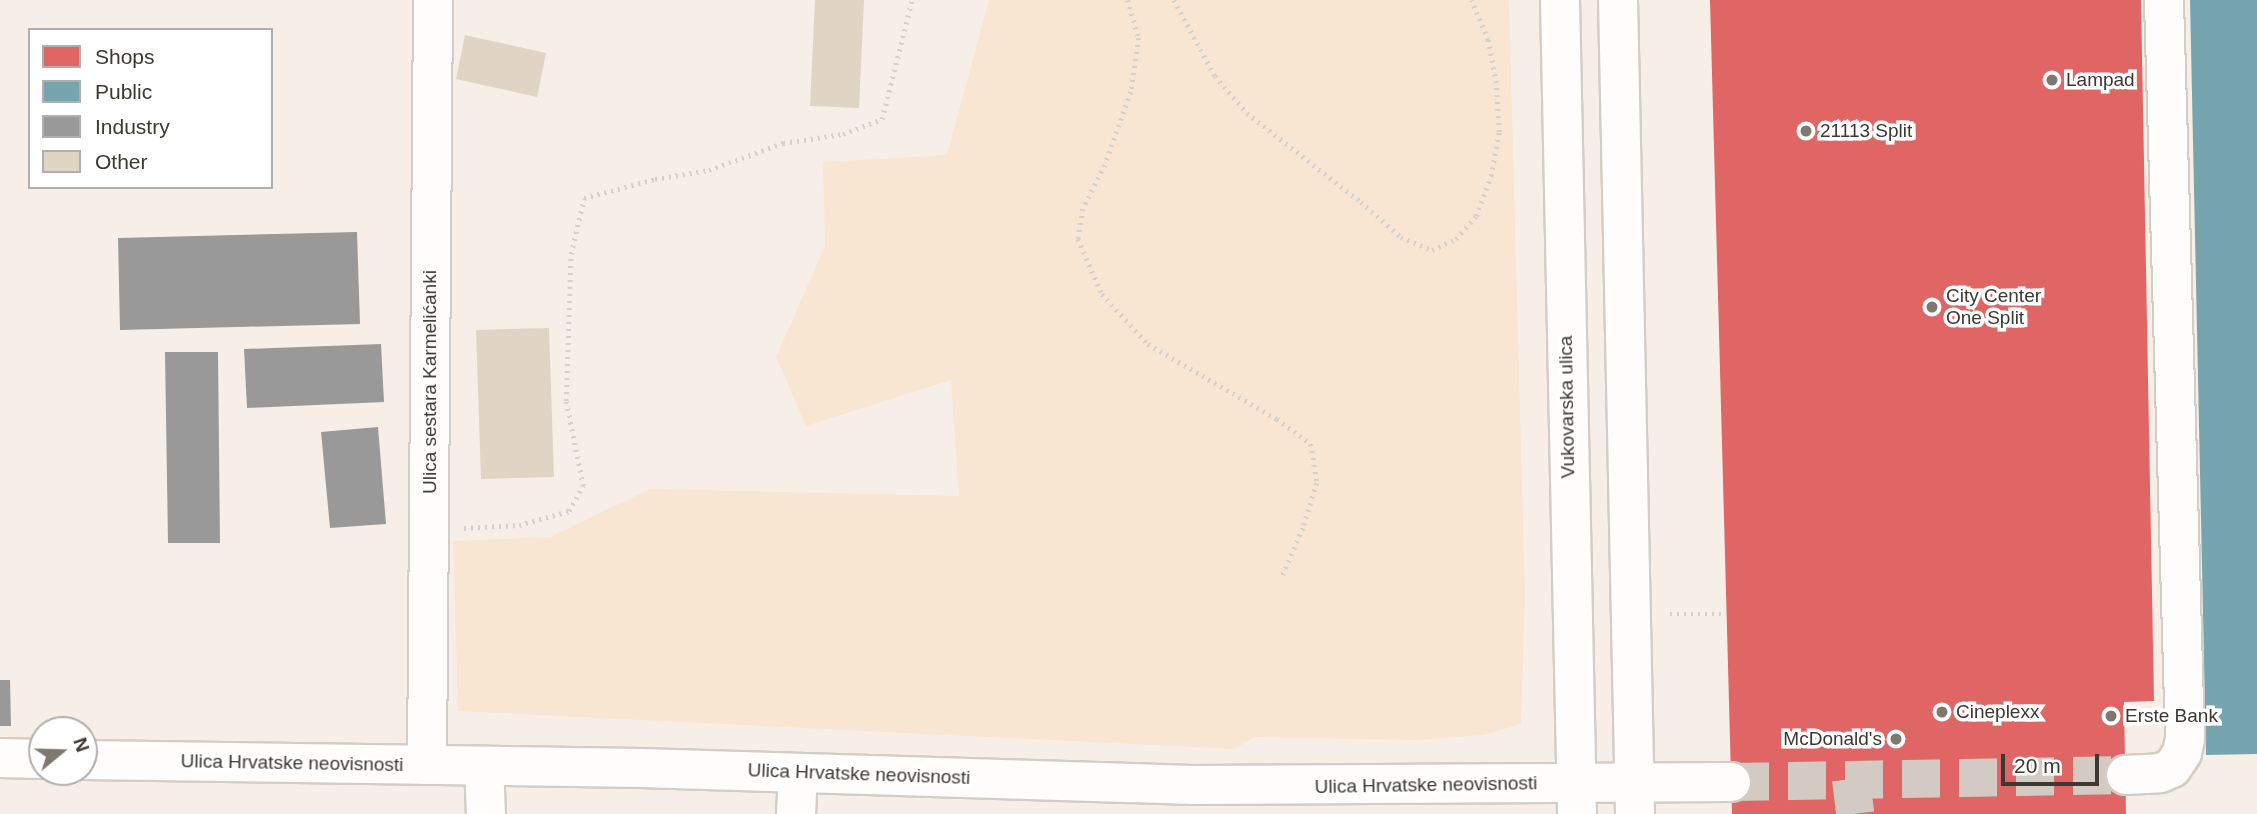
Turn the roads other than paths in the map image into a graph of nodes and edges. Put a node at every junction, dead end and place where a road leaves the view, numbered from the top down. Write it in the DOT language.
graph roads {
  1 [pos="433,0"];
  2 [pos="1560,0"];
  3 [pos="1618,0"];
  4 [pos="2164,0"];
  5 [pos="0,758"];
  6 [pos="28,759"];
  7 [pos="98,760"];
  8 [pos="427,765"];
  9 [pos="484,766"];
  10 [pos="798,772"];
  11 [pos="2126,775"];
  12 [pos="1731,782"];
  13 [pos="1576,799"];
  14 [pos="1634,799"];
  15 [pos="486,814"];
  16 [pos="796,814"];
  1 -- 8 [label="street, Ulica sestara Karmelićanki"];
  2 -- 13 [label="street, Vukovarska ulica"];
  3 -- 14 [label="street"];
  4 -- 11 [label="street"];
  5 -- 6 [label="street"];
  7 -- 8 [label="street, Ulica Hrvatske neovisnosti"];
  8 -- 9 [label="street, Ulica Hrvatske neovisnosti"];
  9 -- 10 [label="street, Ulica Hrvatske neovisnosti"];
  9 -- 15 [label="street"];
  10 -- 13 [label="street, Ulica Hrvatske neovisnosti"];
  10 -- 16 [label="street"];
  12 -- 14 [label="street, Ulica Hrvatske neovisnosti"];
  13 -- 14 [label="street, Ulica Hrvatske neovisnosti"];
}
